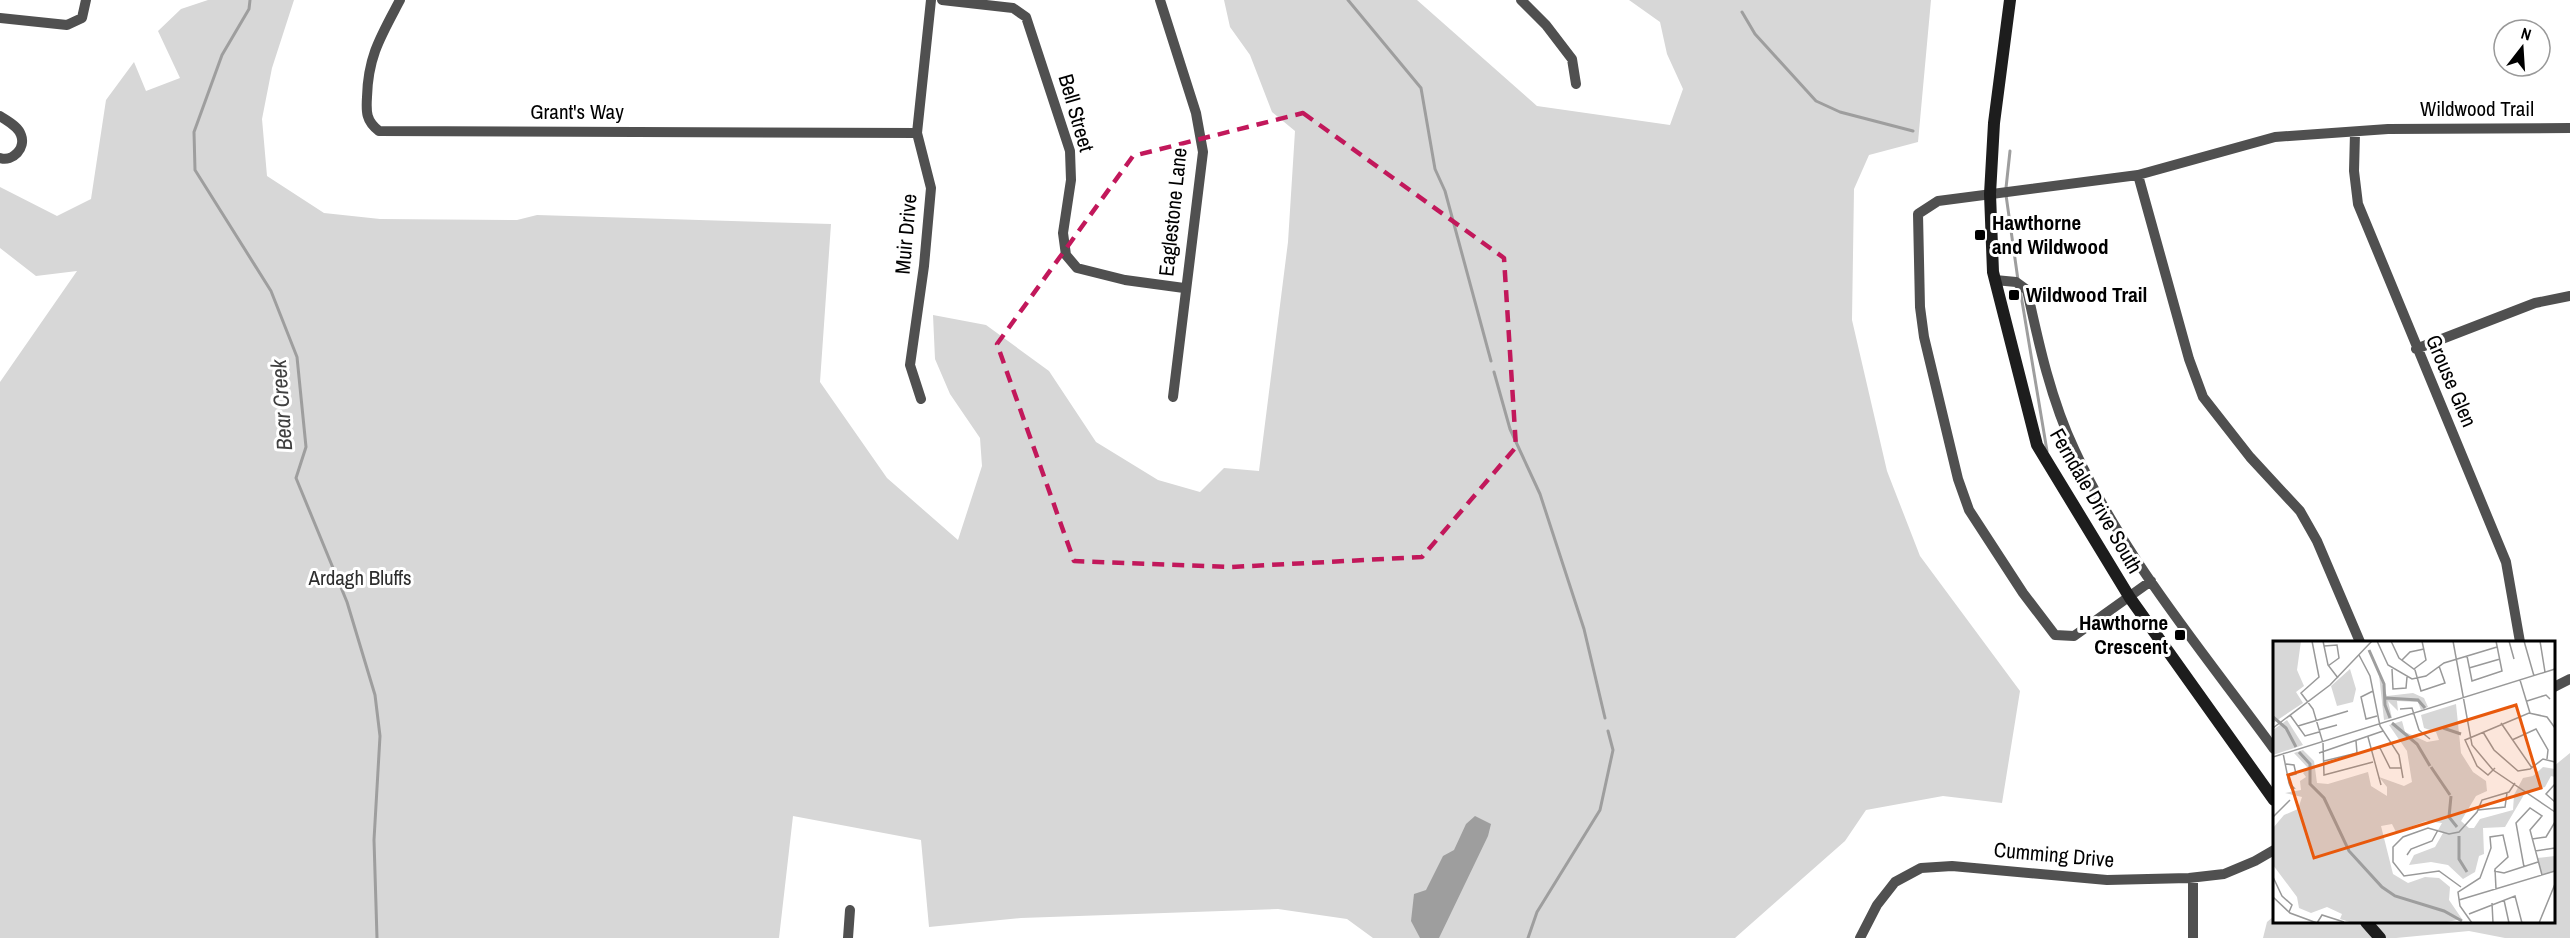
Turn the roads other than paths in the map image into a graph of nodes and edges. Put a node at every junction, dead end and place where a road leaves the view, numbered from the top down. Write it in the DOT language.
graph roads {
  1 [pos="86,0"];
  2 [pos="400,0"];
  3 [pos="931,0"];
  4 [pos="942,0"];
  5 [pos="1160,0"];
  6 [pos="1521,0"];
  7 [pos="2010,0"];
  8 [pos="0,18"];
  9 [pos="1576,84"];
  10 [pos="0,116"];
  11 [pos="2570,128"];
  12 [pos="2355,133"];
  13 [pos="917,134"];
  14 [pos="0,158"];
  15 [pos="2138,175"];
  16 [pos="1990,194"];
  17 [pos="1995,280"];
  18 [pos="1184,288"];
  19 [pos="2570,296"];
  20 [pos="2416,349"];
  21 [pos="1173,397"];
  22 [pos="921,399"];
  23 [pos="2151,581"];
  24 [pos="2130,598"];
  25 [pos="2360,641"];
  26 [pos="2520,641"];
  27 [pos="2570,679"];
  28 [pos="2555,686"];
  29 [pos="2273,748"];
  30 [pos="2273,799"];
  31 [pos="2273,851"];
  32 [pos="2193,878"];
  33 [pos="850,910"];
  34 [pos="2368,923"];
  35 [pos="848,938"];
  36 [pos="1860,938"];
  37 [pos="2193,938"];
  38 [pos="2380,938"];
  1 -- 8 [label="street"];
  2 -- 13 [label="street, Grant's Way"];
  3 -- 13 [label="street, Muir Drive"];
  4 -- 18 [label="street, Bell Street"];
  5 -- 18 [label="street, Eaglestone Lane"];
  6 -- 9 [label="street"];
  7 -- 16 [label="main road, Ferndale Drive South"];
  10 -- 14 [label="street"];
  11 -- 12 [label="street, Wildwood Trail"];
  12 -- 15 [label="street, Wildwood Trail"];
  12 -- 20 [label="street, Grouse Glen"];
  13 -- 22 [label="street, Muir Drive"];
  15 -- 16 [label="street, Wildwood Trail"];
  15 -- 25 [label="street"];
  16 -- 17 [label="main road, Ferndale Drive South"];
  16 -- 24 [label="street"];
  17 -- 23 [label="street"];
  17 -- 24 [label="main road, Ferndale Drive South"];
  18 -- 21 [label="street, Eaglestone Lane"];
  19 -- 20 [label="street"];
  20 -- 26 [label="street, Grouse Glen"];
  23 -- 24 [label="street"];
  23 -- 29 [label="street"];
  24 -- 30 [label="main road, Ferndale Drive South"];
  27 -- 28 [label="street"];
  31 -- 32 [label="street, Cumming Drive"];
  32 -- 36 [label="street, Cumming Drive"];
  32 -- 37 [label="street"];
  33 -- 35 [label="street"];
  34 -- 38 [label="main road"];
}
